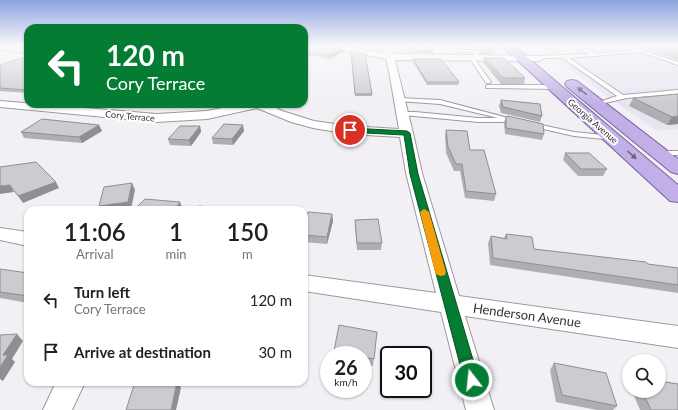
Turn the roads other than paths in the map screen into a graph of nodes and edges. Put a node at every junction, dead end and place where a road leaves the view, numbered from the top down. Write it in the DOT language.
graph roads {
  1 [pos="391,65"];
  2 [pos="477,65"];
  3 [pos="538,65"];
  4 [pos="544,65"];
  5 [pos="576,65"];
  6 [pos="555,87"];
  7 [pos="678,92"];
  8 [pos="622,97"];
  9 [pos="0,104"];
  10 [pos="598,104"];
  11 [pos="24,106"];
  12 [pos="402,106"];
  13 [pos="42,108"];
  14 [pos="240,108"];
  15 [pos="267,108"];
  16 [pos="511,120"];
  17 [pos="407,133"];
  18 [pos="613,138"];
  19 [pos="678,152"];
  20 [pos="659,153"];
  21 [pos="678,168"];
  22 [pos="678,196"];
  23 [pos="0,234"];
  24 [pos="24,238"];
  25 [pos="308,284"];
  26 [pos="450,304"];
  27 [pos="678,336"];
  28 [pos="70,386"];
  29 [pos="57,410"];
  30 [pos="480,410"];
  1 -- 12 [label="street"];
  2 -- 6 [label="lane"];
  3 -- 6 [label="main road, Georgia Avenue"];
  10 -- 4 [label="main road, Georgia Avenue, one-way"];
  5 -- 8 [label="lane"];
  6 -- 18 [label="main road, Georgia Avenue"];
  7 -- 8 [label="lane"];
  8 -- 10 [label="lane"];
  9 -- 11 [label="street, Cory Terrace"];
  10 -- 20 [label="main road, Georgia Avenue"];
  12 -- 16 [label="lane"];
  12 -- 16 [label="lane"];
  12 -- 17 [label="street"];
  13 -- 14 [label="street, Cory Terrace"];
  15 -- 17 [label="street, Cory Terrace"];
  16 -- 18 [label="lane"];
  17 -- 26 [label="street"];
  18 -- 22 [label="main road, Georgia Avenue, one-way"];
  19 -- 20 [label="lane"];
  20 -- 21 [label="main road, Georgia Avenue"];
  23 -- 24 [label="street"];
  25 -- 26 [label="street, Henderson Avenue"];
  26 -- 27 [label="street, Henderson Avenue"];
  26 -- 30 [label="street"];
  28 -- 29 [label="street"];
}
